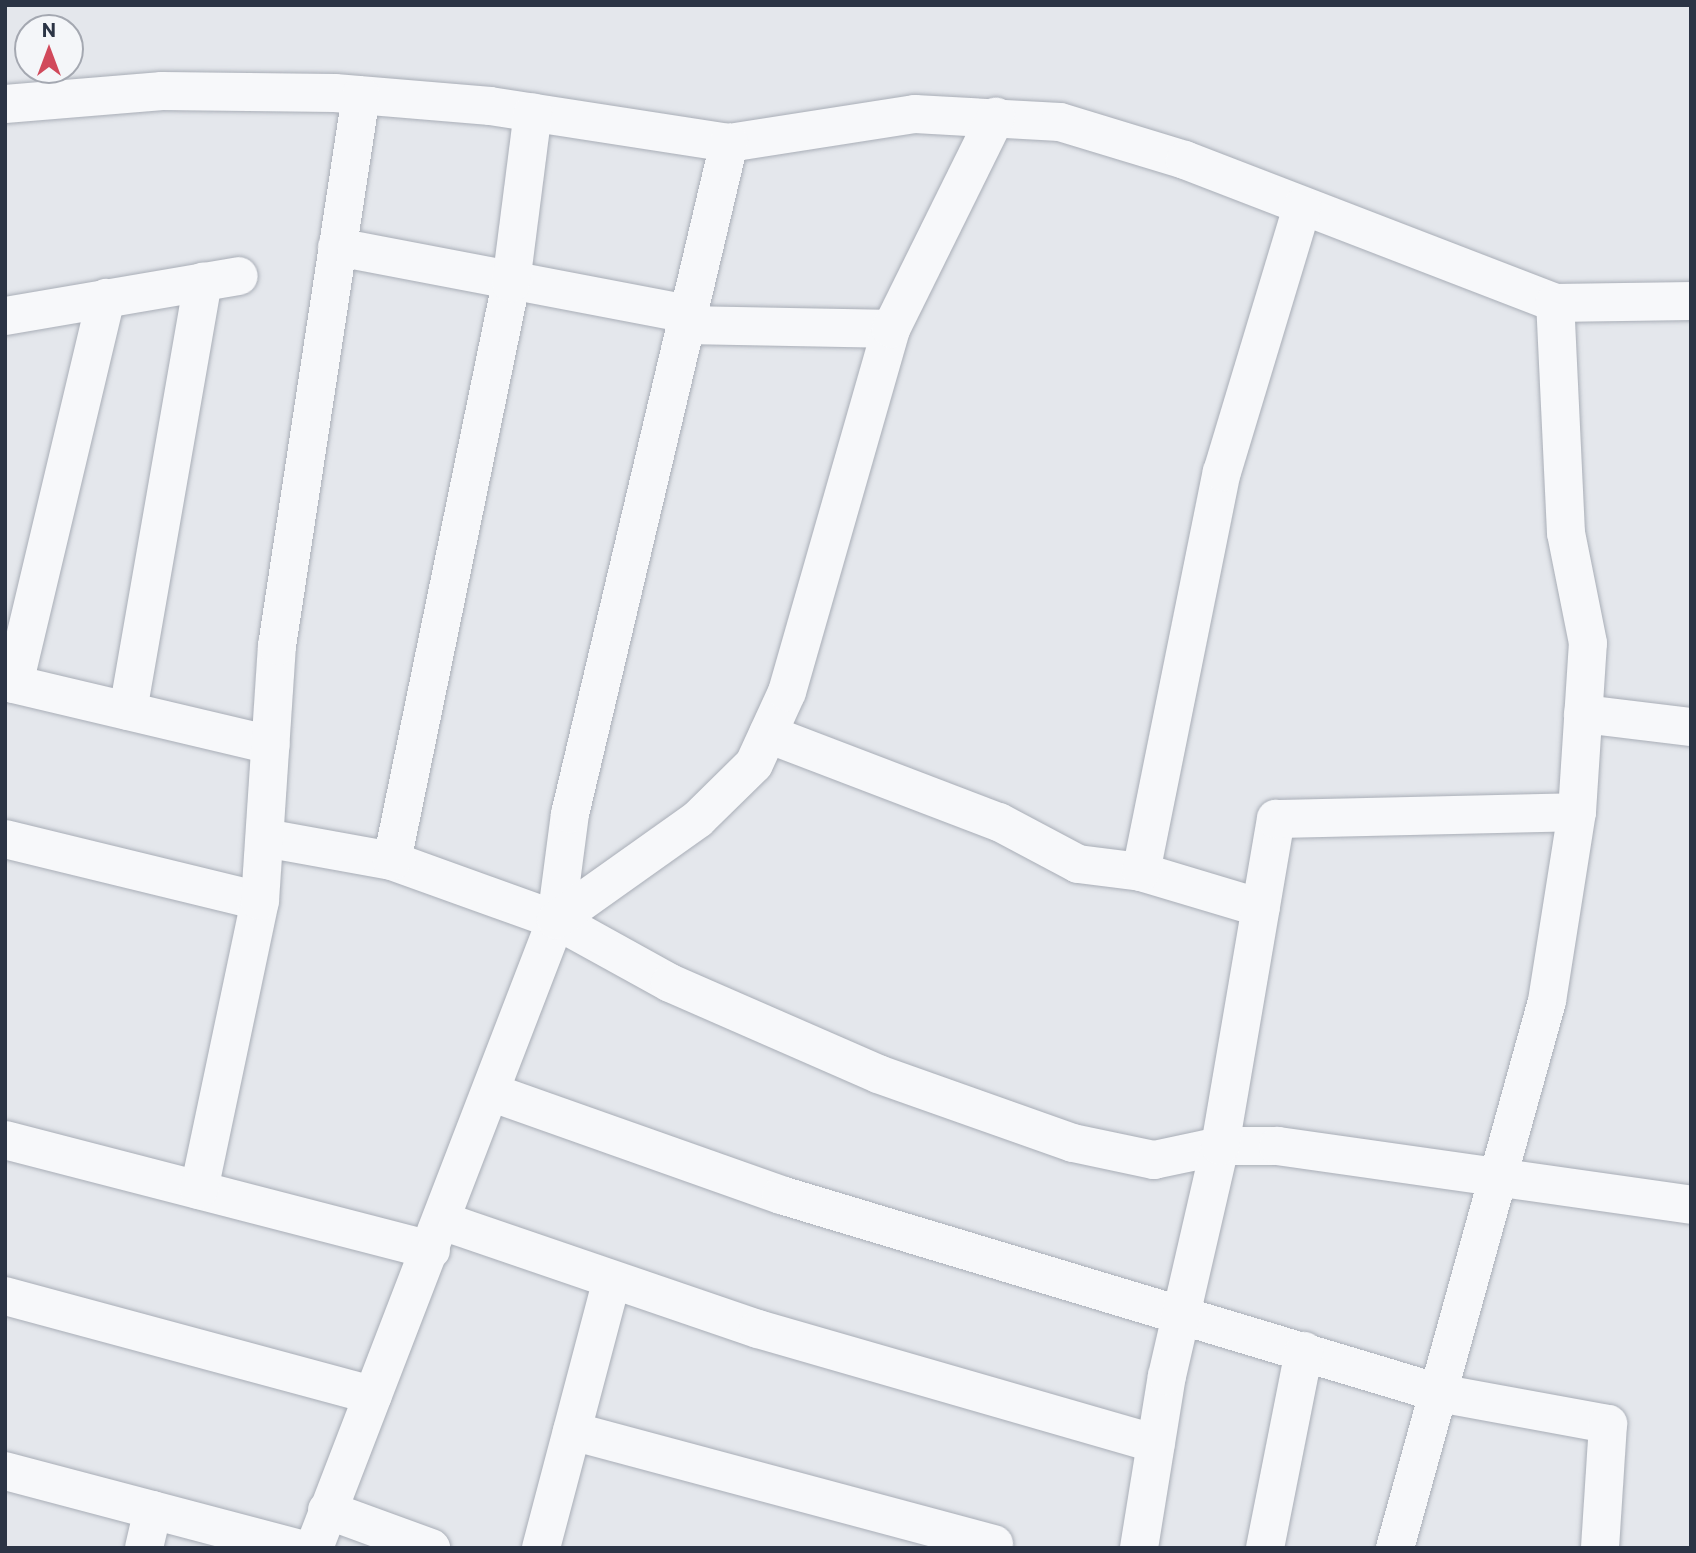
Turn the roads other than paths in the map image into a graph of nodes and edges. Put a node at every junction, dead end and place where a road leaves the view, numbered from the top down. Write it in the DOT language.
graph roads {
  1 [pos="361,95"];
  2 [pos="5,104"];
  3 [pos="533,112"];
  4 [pos="996,117"];
  5 [pos="729,143"];
  6 [pos="1302,206"];
  7 [pos="337,247"];
  8 [pos="511,283"];
  9 [pos="106,298"];
  10 [pos="1691,301"];
  11 [pos="1555,303"];
  12 [pos="5,316"];
  13 [pos="691,320"];
  14 [pos="891,329"];
  15 [pos="10,683"];
  16 [pos="128,711"];
  17 [pos="1583,714"];
  18 [pos="1691,727"];
  19 [pos="768,734"];
  20 [pos="271,745"];
  21 [pos="1577,812"];
  22 [pos="265,838"];
  23 [pos="5,839"];
  24 [pos="392,861"];
  25 [pos="1141,872"];
  26 [pos="260,901"];
  27 [pos="1261,908"];
  28 [pos="556,920"];
  29 [pos="493,1093"];
  30 [pos="5,1140"];
  31 [pos="1220,1146"];
  32 [pos="1496,1178"];
  33 [pos="199,1190"];
  34 [pos="1691,1205"];
  35 [pos="437,1235"];
  36 [pos="612,1280"];
  37 [pos="5,1296"];
  38 [pos="1182,1314"];
  39 [pos="1304,1351"];
  40 [pos="1439,1392"];
  41 [pos="373,1395"];
  42 [pos="572,1431"];
  43 [pos="1156,1444"];
  44 [pos="5,1471"];
  45 [pos="153,1510"];
  46 [pos="327,1510"];
  47 [pos="994,1544"];
  48 [pos="144,1548"];
  49 [pos="297,1548"];
  50 [pos="314,1548"];
  51 [pos="431,1548"];
  52 [pos="541,1548"];
  53 [pos="1139,1548"];
  54 [pos="1265,1548"];
  55 [pos="1395,1548"];
  56 [pos="1600,1548"];
  1 -- 2 [label="street"];
  1 -- 3 [label="street"];
  1 -- 7 [label="street"];
  3 -- 5 [label="street"];
  3 -- 8 [label="street"];
  4 -- 5 [label="street"];
  4 -- 6 [label="street"];
  4 -- 14 [label="street"];
  5 -- 13 [label="street"];
  6 -- 11 [label="street"];
  6 -- 25 [label="street"];
  7 -- 8 [label="street"];
  7 -- 20 [label="street"];
  8 -- 13 [label="street"];
  8 -- 24 [label="street"];
  9 -- 12 [label="street"];
  9 -- 15 [label="street"];
  9 -- 16 [label="street"];
  10 -- 11 [label="street"];
  11 -- 17 [label="street"];
  13 -- 14 [label="street"];
  13 -- 28 [label="street"];
  14 -- 19 [label="street"];
  15 -- 16 [label="street"];
  16 -- 20 [label="street"];
  17 -- 18 [label="street"];
  17 -- 21 [label="street"];
  19 -- 25 [label="street"];
  19 -- 28 [label="street"];
  20 -- 22 [label="street"];
  21 -- 27 [label="street"];
  21 -- 32 [label="street"];
  22 -- 24 [label="street"];
  22 -- 26 [label="street"];
  23 -- 26 [label="street"];
  24 -- 28 [label="street"];
  25 -- 27 [label="street"];
  26 -- 33 [label="street"];
  27 -- 31 [label="street"];
  28 -- 29 [label="street"];
  28 -- 31 [label="street"];
  29 -- 35 [label="street"];
  29 -- 38 [label="street"];
  30 -- 33 [label="street"];
  31 -- 32 [label="street"];
  31 -- 38 [label="street"];
  32 -- 34 [label="street"];
  32 -- 40 [label="street"];
  33 -- 35 [label="street"];
  35 -- 36 [label="street"];
  35 -- 41 [label="street"];
  36 -- 42 [label="street"];
  36 -- 43 [label="street"];
  37 -- 41 [label="street"];
  38 -- 39 [label="street"];
  38 -- 43 [label="street"];
  39 -- 40 [label="street"];
  39 -- 54 [label="street"];
  40 -- 55 [label="street"];
  40 -- 56 [label="street"];
  41 -- 46 [label="street"];
  42 -- 47 [label="street"];
  42 -- 52 [label="street"];
  43 -- 53 [label="street"];
  44 -- 45 [label="street"];
  45 -- 48 [label="street"];
  45 -- 49 [label="street"];
  46 -- 50 [label="street"];
  46 -- 51 [label="street"];
}
